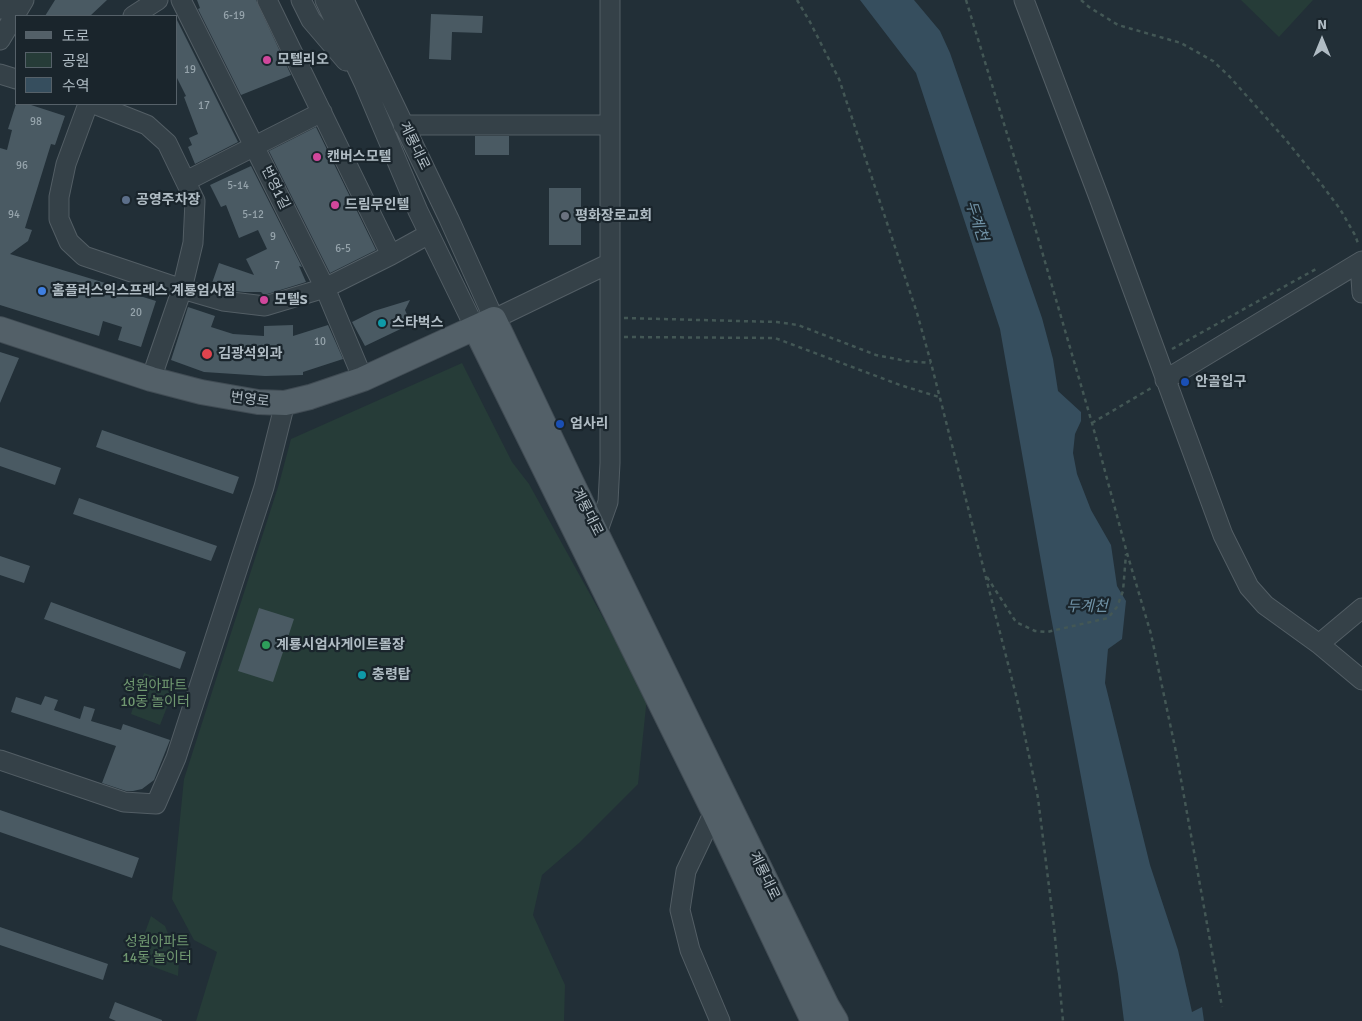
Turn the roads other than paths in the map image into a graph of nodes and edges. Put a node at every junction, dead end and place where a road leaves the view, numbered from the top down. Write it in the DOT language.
graph roads {
  1 [pos="5,0"];
  2 [pos="24,0"];
  3 [pos="158,0"];
  4 [pos="181,0"];
  5 [pos="267,0"];
  6 [pos="301,0"];
  7 [pos="324,0"];
  8 [pos="344,0"];
  9 [pos="610,0"];
  10 [pos="1024,0"];
  11 [pos="0,9"];
  12 [pos="136,15"];
  13 [pos="0,40"];
  14 [pos="0,74"];
  15 [pos="15,79"];
  16 [pos="364,83"];
  17 [pos="88,105"];
  18 [pos="97,105"];
  19 [pos="322,112"];
  20 [pos="610,125"];
  21 [pos="403,126"];
  22 [pos="255,146"];
  23 [pos="186,181"];
  24 [pos="429,234"];
  25 [pos="392,255"];
  26 [pos="1360,256"];
  27 [pos="610,263"];
  28 [pos="325,288"];
  29 [pos="182,289"];
  30 [pos="1362,292"];
  31 [pos="484,324"];
  32 [pos="0,329"];
  33 [pos="151,379"];
  34 [pos="363,379"];
  35 [pos="1166,380"];
  36 [pos="285,403"];
  37 [pos="597,533"];
  38 [pos="1362,608"];
  39 [pos="1319,644"];
  40 [pos="1362,680"];
  41 [pos="0,760"];
  42 [pos="714,812"];
  43 [pos="694,852"];
  44 [pos="734,858"];
  45 [pos="720,1021"];
  46 [pos="813,1021"];
  47 [pos="836,1021"];
  1 -- 11 [label="street"];
  2 -- 13 [label="street"];
  3 -- 12 [label="street"];
  4 -- 22 [label="street, 번영1길"];
  5 -- 19 [label="street"];
  6 -- 16 [label="street"];
  7 -- 16 [label="street, 계룡대로"];
  8 -- 21 [label="street, 계룡대로"];
  9 -- 20 [label="street"];
  10 -- 35 [label="street"];
  14 -- 15 [label="street"];
  16 -- 24 [label="street, 계룡대로"];
  17 -- 29 [label="street"];
  18 -- 23 [label="street"];
  19 -- 22 [label="street"];
  19 -- 25 [label="street"];
  20 -- 21 [label="street"];
  20 -- 27 [label="street"];
  21 -- 31 [label="street, 계룡대로"];
  22 -- 23 [label="street"];
  22 -- 28 [label="street, 번영1길"];
  23 -- 29 [label="street"];
  24 -- 25 [label="street"];
  24 -- 31 [label="street, 계룡대로"];
  25 -- 28 [label="street"];
  26 -- 30 [label="street"];
  26 -- 35 [label="street"];
  27 -- 31 [label="street"];
  27 -- 37 [label="street"];
  28 -- 29 [label="street"];
  28 -- 34 [label="street, 번영1길"];
  29 -- 33 [label="street"];
  31 -- 34 [label="main road, 번영로"];
  31 -- 37 [label="main road, 계룡대로"];
  31 -- 42 [label="main road, 계룡대로"];
  32 -- 33 [label="main road, 번영로"];
  33 -- 36 [label="main road, 번영로"];
  34 -- 36 [label="main road, 번영로"];
  35 -- 39 [label="street"];
  36 -- 41 [label="street"];
  37 -- 47 [label="main road, 계룡대로"];
  38 -- 39 [label="street"];
  39 -- 40 [label="street"];
  42 -- 43 [label="street"];
  42 -- 44 [label="main road, 계룡대로"];
  43 -- 44 [label="street"];
  43 -- 45 [label="street"];
  44 -- 46 [label="main road, 계룡대로"];
}
